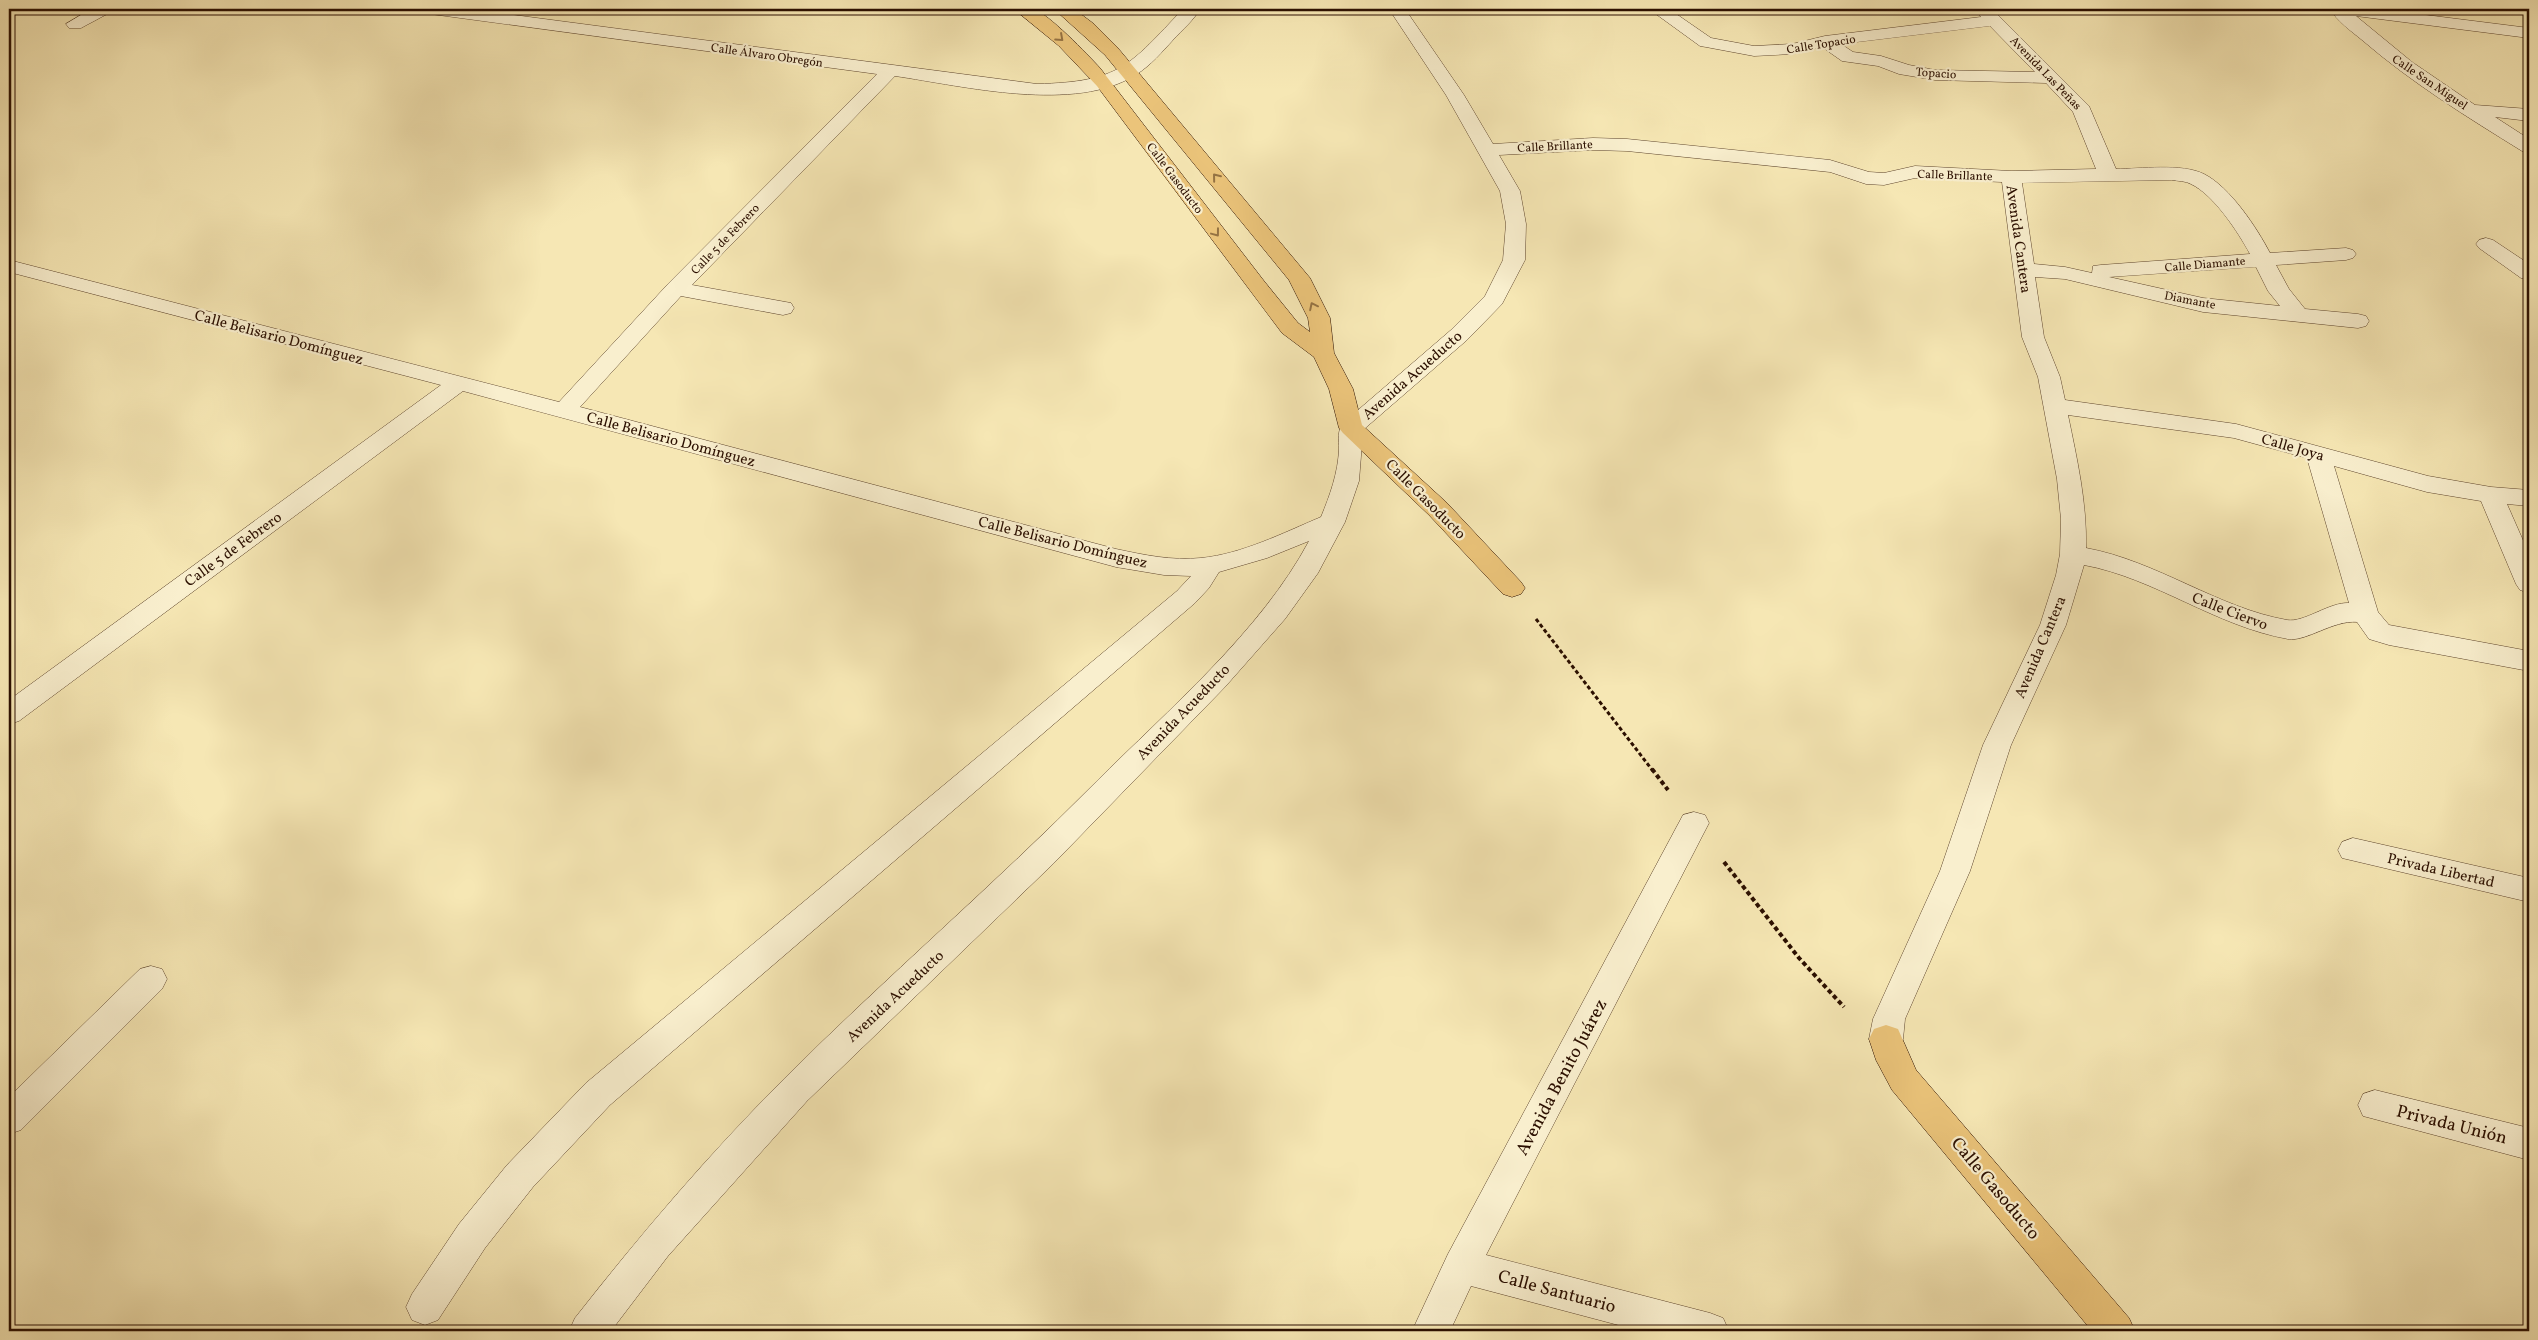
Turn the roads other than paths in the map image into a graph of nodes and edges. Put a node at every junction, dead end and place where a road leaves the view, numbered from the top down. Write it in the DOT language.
graph roads {
  1 [pos="103,9"];
  2 [pos="431,9"];
  3 [pos="1022,9"];
  4 [pos="1063,9"];
  5 [pos="1192,9"];
  6 [pos="1397,9"];
  7 [pos="1658,9"];
  8 [pos="2338,9"];
  9 [pos="1989,15"];
  10 [pos="75,24"];
  11 [pos="2529,32"];
  12 [pos="1825,41"];
  13 [pos="890,71"];
  14 [pos="1129,71"];
  15 [pos="2053,78"];
  16 [pos="1103,82"];
  17 [pos="2470,109"];
  18 [pos="2529,115"];
  19 [pos="2529,146"];
  20 [pos="1485,150"];
  21 [pos="2108,174"];
  22 [pos="2010,177"];
  23 [pos="2486,244"];
  24 [pos="2346,254"];
  25 [pos="2264,259"];
  26 [pos="9,266"];
  27 [pos="2023,270"];
  28 [pos="2065,273"];
  29 [pos="2529,273"];
  30 [pos="676,289"];
  31 [pos="783,308"];
  32 [pos="2298,314"];
  33 [pos="2358,321"];
  34 [pos="1323,353"];
  35 [pos="458,384"];
  36 [pos="2056,406"];
  37 [pos="564,410"];
  38 [pos="1351,428"];
  39 [pos="2318,454"];
  40 [pos="2491,495"];
  41 [pos="2529,498"];
  42 [pos="1332,522"];
  43 [pos="2072,554"];
  44 [pos="1210,565"];
  45 [pos="2529,584"];
  46 [pos="1512,588"];
  47 [pos="2366,614"];
  48 [pos="2529,661"];
  49 [pos="9,714"];
  50 [pos="1694,824"];
  51 [pos="2353,850"];
  52 [pos="2529,890"];
  53 [pos="151,979"];
  54 [pos="1886,1039"];
  55 [pos="2375,1105"];
  56 [pos="9,1119"];
  57 [pos="2529,1144"];
  58 [pos="1461,1266"];
  59 [pos="425,1307"];
  60 [pos="588,1331"];
  61 [pos="1431,1331"];
  62 [pos="1710,1331"];
  63 [pos="2116,1331"];
  1 -- 10 [label="street"];
  2 -- 13 [label="street, Calle Álvaro Obregón"];
  3 -- 16 [label="main road, Calle Gasoducto, one-way"];
  4 -- 14 [label="main road, Calle Gasoducto"];
  5 -- 14 [label="street"];
  6 -- 20 [label="street, Avenida Acueducto"];
  7 -- 12 [label="street, Calle Topacio"];
  8 -- 11 [label="street"];
  8 -- 17 [label="street, Calle San Miguel"];
  9 -- 12 [label="street, Calle Topacio"];
  9 -- 15 [label="street, Avenida Las Peñas"];
  12 -- 15 [label="street, Topacio"];
  13 -- 16 [label="street, Calle Álvaro Obregón"];
  13 -- 30 [label="street, Calle 5 de Febrero"];
  14 -- 16 [label="street, Calle Álvaro Obregón"];
  34 -- 14 [label="main road, Calle Gasoducto, one-way"];
  15 -- 21 [label="street, Avenida Las Peñas"];
  16 -- 34 [label="main road, Calle Gasoducto, one-way"];
  17 -- 18 [label="street"];
  17 -- 19 [label="street, Calle San Miguel"];
  20 -- 22 [label="street, Calle Brillante"];
  20 -- 38 [label="street, Avenida Acueducto"];
  21 -- 22 [label="street, Calle Brillante"];
  21 -- 25 [label="street, Calle Brillante"];
  22 -- 27 [label="street, Avenida Cantera"];
  23 -- 29 [label="street"];
  24 -- 25 [label="street, Calle Diamante"];
  25 -- 28 [label="street, Calle Diamante"];
  25 -- 32 [label="street, Calle Brillante"];
  26 -- 35 [label="street, Calle Belisario Domínguez"];
  27 -- 28 [label="street, Diamante"];
  27 -- 36 [label="street, Avenida Cantera"];
  28 -- 32 [label="street, Diamante"];
  30 -- 31 [label="street"];
  30 -- 37 [label="street, Calle 5 de Febrero"];
  32 -- 33 [label="street, Diamante"];
  34 -- 38 [label="main road, Calle Gasoducto"];
  35 -- 37 [label="street, Calle Belisario Domínguez"];
  35 -- 49 [label="street, Calle 5 de Febrero"];
  36 -- 39 [label="street, Calle Joya"];
  36 -- 43 [label="street, Avenida Cantera"];
  37 -- 44 [label="street, Calle Belisario Domínguez"];
  38 -- 42 [label="street, Avenida Acueducto"];
  38 -- 46 [label="main road, Calle Gasoducto"];
  39 -- 40 [label="street, Calle Joya"];
  39 -- 47 [label="street"];
  40 -- 41 [label="street, Calle Joya"];
  40 -- 45 [label="street"];
  42 -- 44 [label="street, Calle Belisario Domínguez"];
  42 -- 60 [label="street, Avenida Acueducto"];
  43 -- 47 [label="street, Calle Ciervo"];
  43 -- 54 [label="street, Avenida Cantera"];
  44 -- 59 [label="street"];
  47 -- 48 [label="street"];
  50 -- 58 [label="street, Avenida Benito Juárez"];
  51 -- 52 [label="street, Privada Libertad"];
  53 -- 56 [label="street"];
  54 -- 63 [label="main road, Calle Gasoducto"];
  55 -- 57 [label="street, Privada Unión"];
  58 -- 61 [label="street, Avenida Benito Juárez"];
  58 -- 62 [label="street, Calle Santuario"];
}
